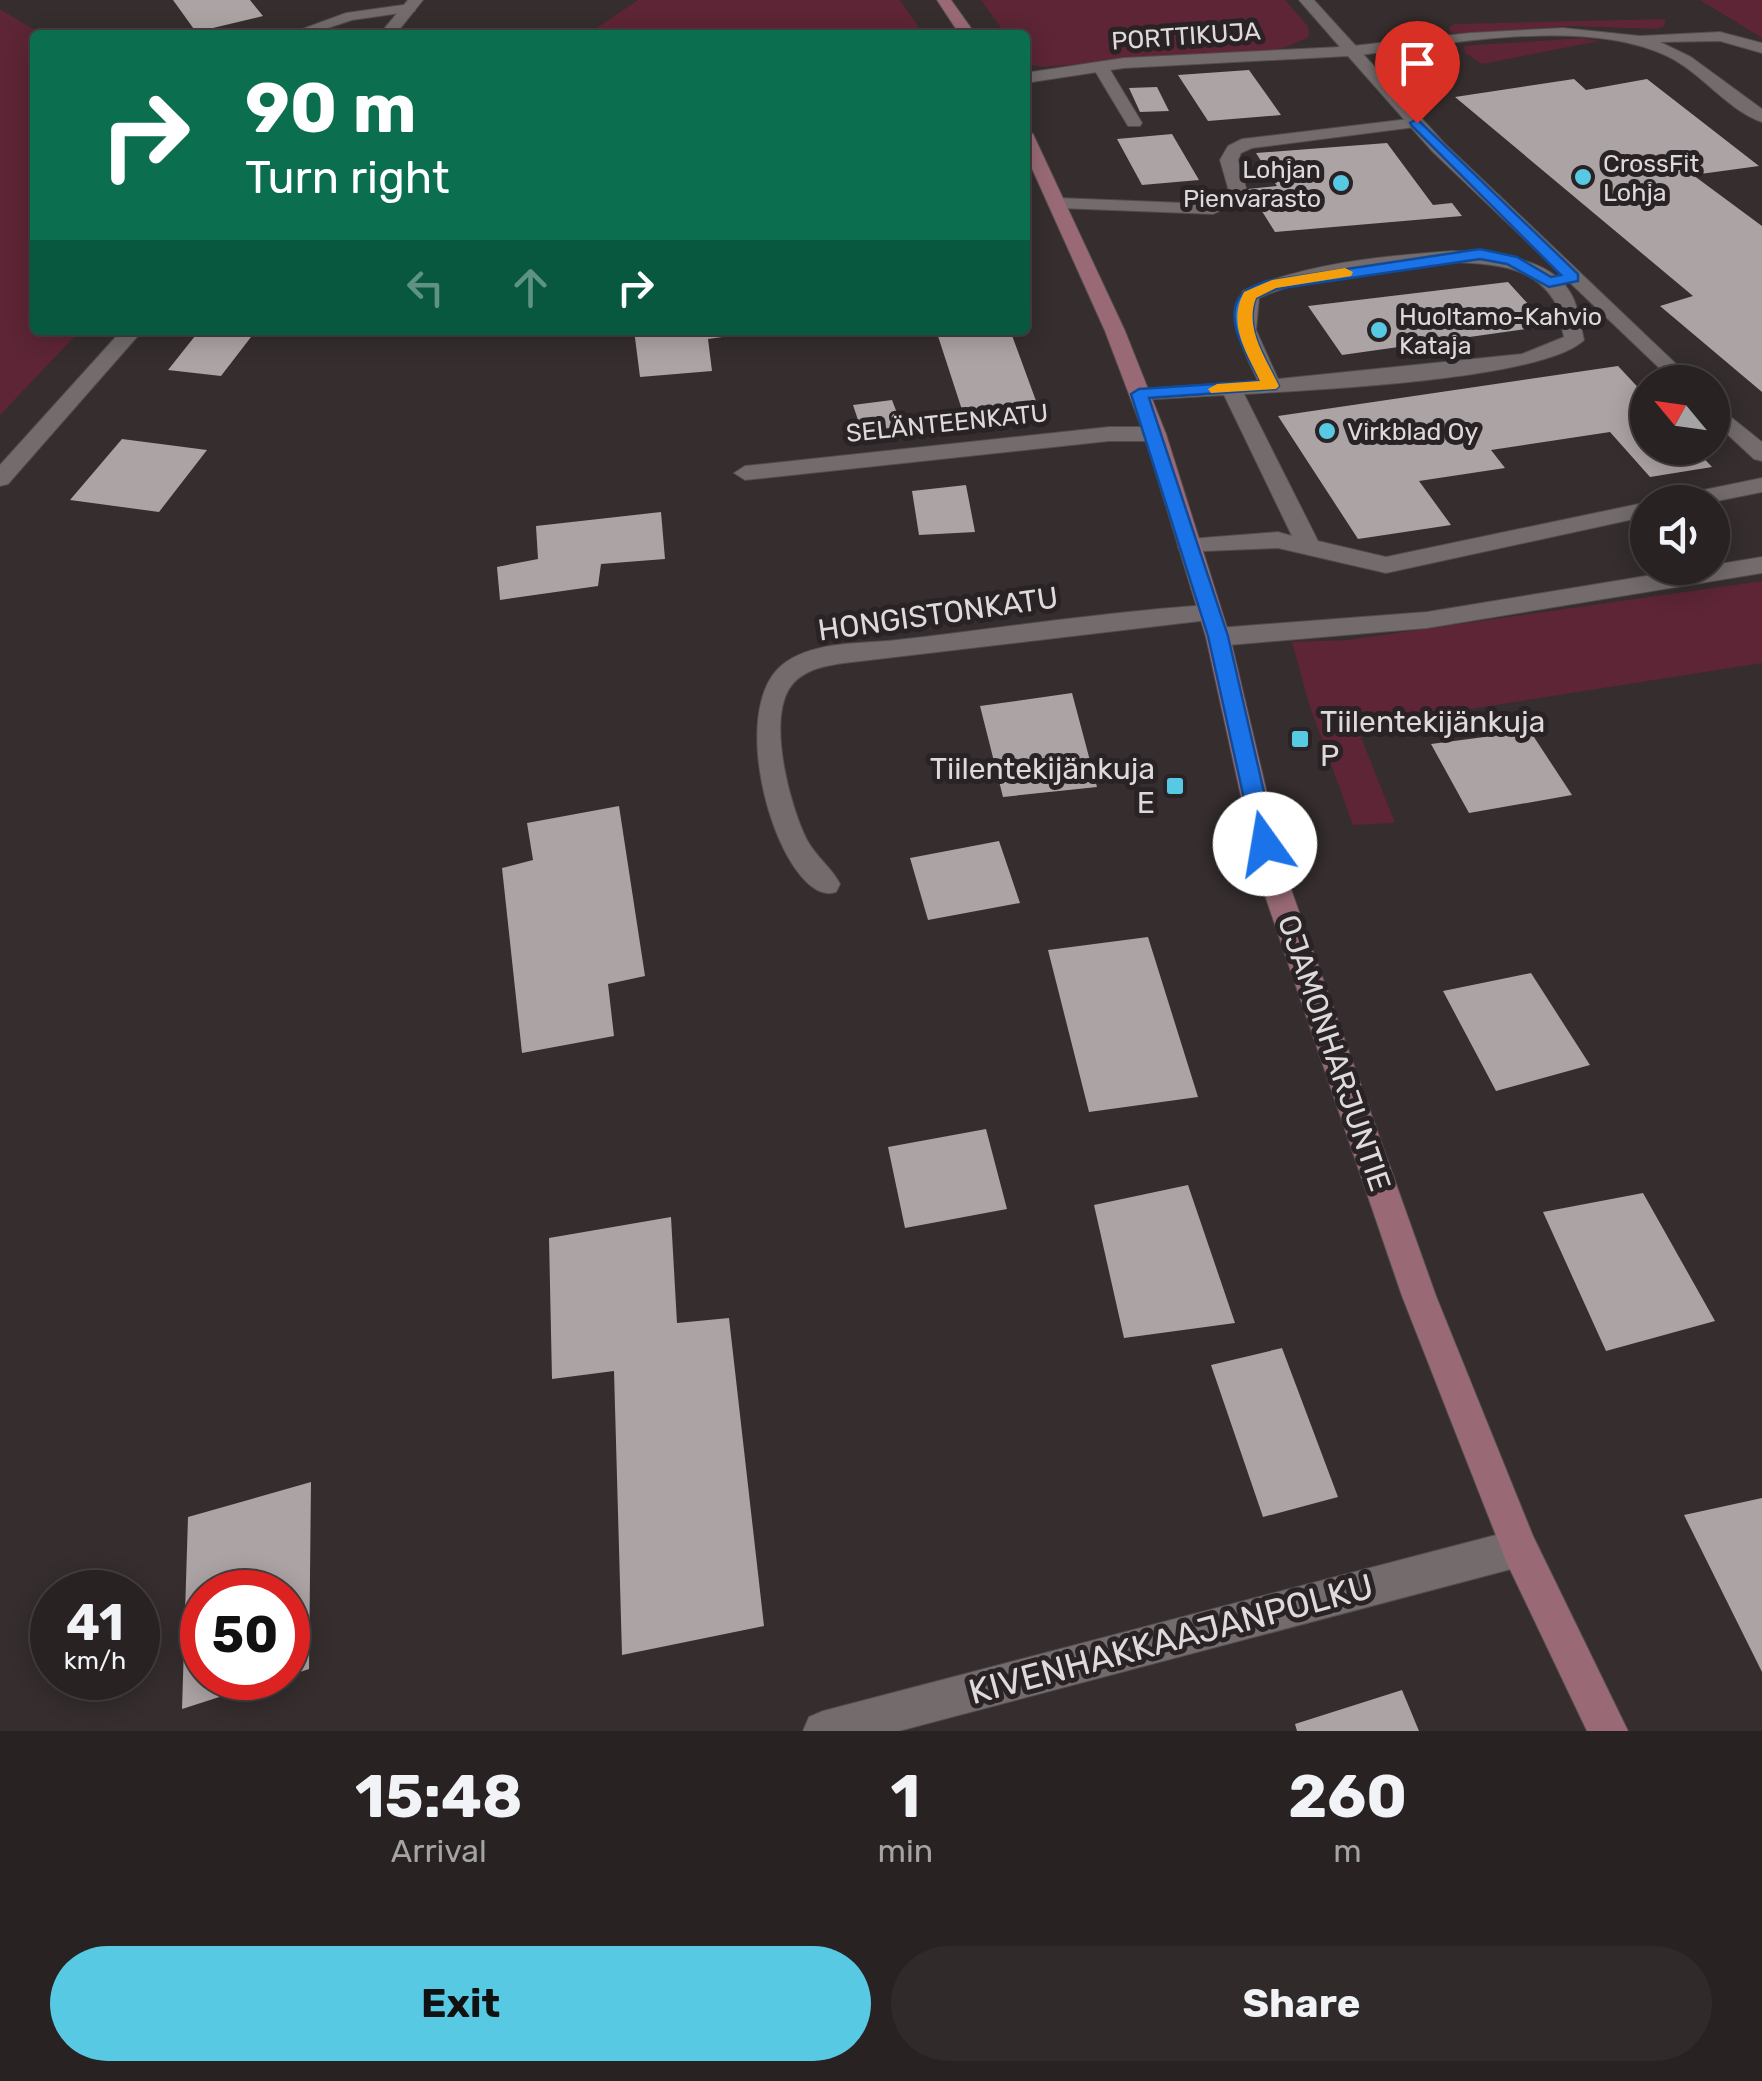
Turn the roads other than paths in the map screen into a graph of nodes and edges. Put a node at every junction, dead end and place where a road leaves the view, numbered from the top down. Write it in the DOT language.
graph roads {
  1 [pos="944,0"];
  2 [pos="1306,0"];
  3 [pos="413,4"];
  4 [pos="358,6"];
  5 [pos="305,30"];
  6 [pos="391,30"];
  7 [pos="965,30"];
  8 [pos="1638,40"];
  9 [pos="1762,48"];
  10 [pos="1352,51"];
  11 [pos="1100,66"];
  12 [pos="1030,77"];
  13 [pos="1762,117"];
  14 [pos="1134,122"];
  15 [pos="1417,123"];
  16 [pos="1030,144"];
  17 [pos="1059,203"];
  18 [pos="1573,278"];
  19 [pos="1549,282"];
  20 [pos="129,335"];
  21 [pos="1667,365"];
  22 [pos="1270,386"];
  23 [pos="1231,388"];
  24 [pos="1139,394"];
  25 [pos="1730,425"];
  26 [pos="1154,434"];
  27 [pos="1762,454"];
  28 [pos="746,473"];
  29 [pos="0,479"];
  30 [pos="1762,485"];
  31 [pos="1730,492"];
  32 [pos="1630,513"];
  33 [pos="1189,547"];
  34 [pos="1309,547"];
  35 [pos="1762,564"];
  36 [pos="1214,625"];
  37 [pos="826,884"];
  38 [pos="1520,1548"];
  39 [pos="823,1731"];
  40 [pos="1608,1731"];
  1 -- 7 [label="main road"];
  2 -- 10 [label="street"];
  3 -- 4 [label="street"];
  3 -- 6 [label="street"];
  4 -- 5 [label="street"];
  8 -- 9 [label="street"];
  8 -- 10 [label="street, PORTTIKUJA"];
  8 -- 13 [label="street"];
  10 -- 11 [label="street, PORTTIKUJA"];
  10 -- 15 [label="street"];
  11 -- 12 [label="street, PORTTIKUJA"];
  11 -- 14 [label="street"];
  15 -- 17 [label="street"];
  15 -- 18 [label="street"];
  16 -- 17 [label="main road, OJAMONHARJUNTIE"];
  17 -- 24 [label="main road, OJAMONHARJUNTIE"];
  18 -- 19 [label="street"];
  18 -- 21 [label="street"];
  19 -- 22 [label="street"];
  19 -- 22 [label="street"];
  20 -- 29 [label="street"];
  22 -- 23 [label="street"];
  23 -- 24 [label="street"];
  23 -- 34 [label="street"];
  24 -- 26 [label="main road, OJAMONHARJUNTIE"];
  25 -- 27 [label="street"];
  26 -- 28 [label="street, SELÄNTEENKATU"];
  26 -- 33 [label="main road, OJAMONHARJUNTIE"];
  30 -- 31 [label="street"];
  32 -- 34 [label="street"];
  33 -- 34 [label="street"];
  33 -- 36 [label="main road, OJAMONHARJUNTIE"];
  35 -- 36 [label="street, HONGISTONKATU"];
  36 -- 37 [label="street, HONGISTONKATU"];
  36 -- 38 [label="main road, OJAMONHARJUNTIE"];
  38 -- 39 [label="street, KIVENHAKKAAJANPOLKU"];
  38 -- 40 [label="main road, OJAMONHARJUNTIE"];
}
